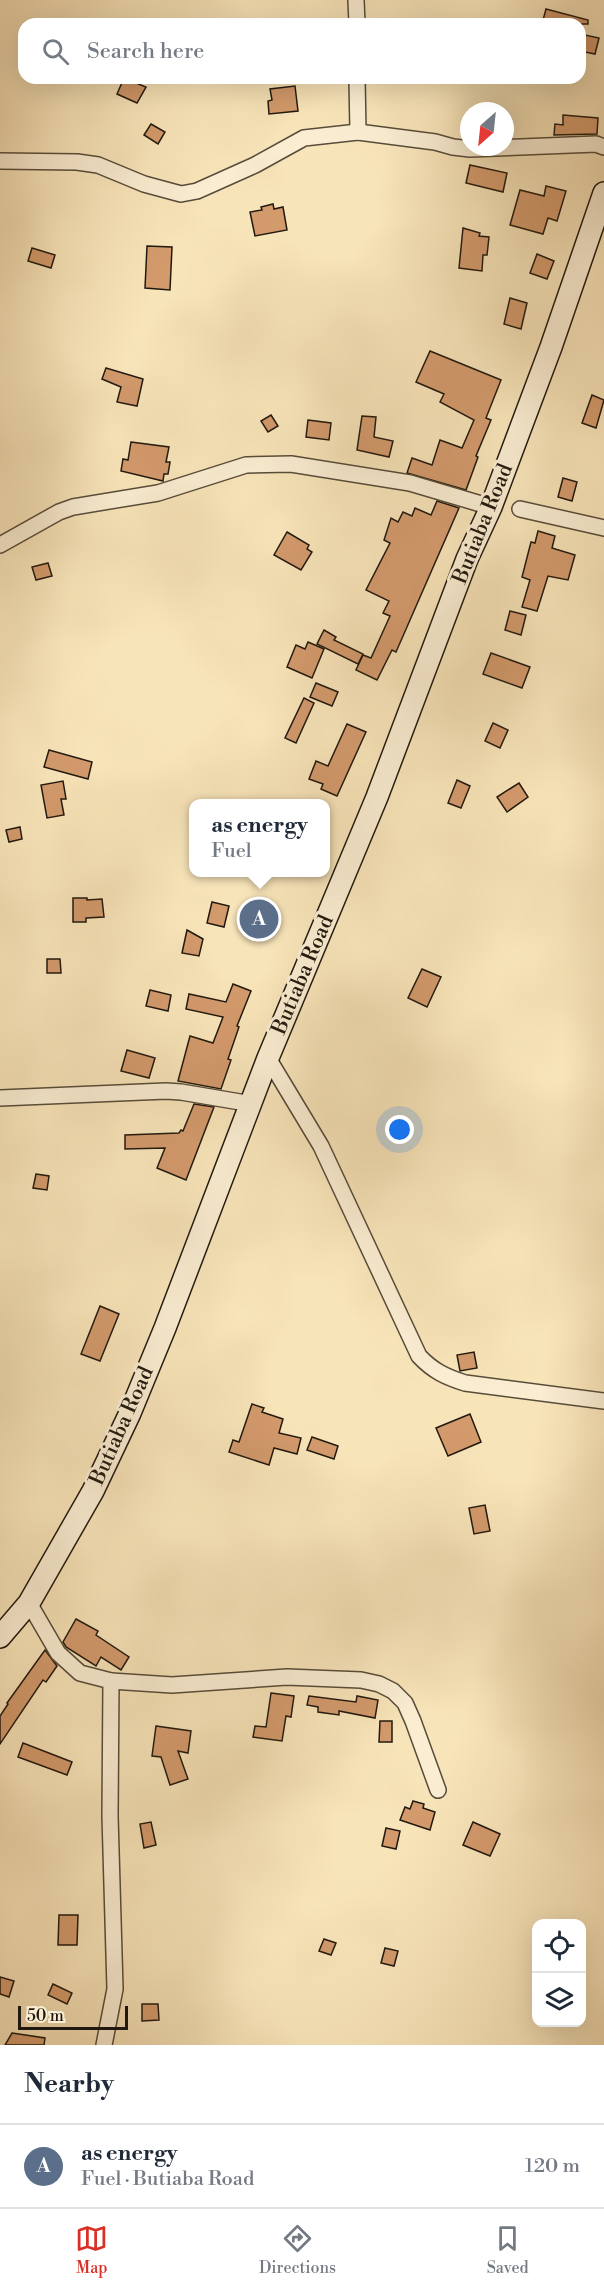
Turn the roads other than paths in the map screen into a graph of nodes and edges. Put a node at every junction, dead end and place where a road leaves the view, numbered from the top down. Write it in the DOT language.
graph roads {
  1 [pos="356,0"];
  2 [pos="357,18"];
  3 [pos="357,84"];
  4 [pos="358,132"];
  5 [pos="604,147"];
  6 [pos="0,161"];
  7 [pos="604,193"];
  8 [pos="491,507"];
  9 [pos="520,509"];
  10 [pos="604,528"];
  11 [pos="0,545"];
  12 [pos="268,1058"];
  13 [pos="0,1098"];
  14 [pos="252,1104"];
  15 [pos="604,1401"];
  16 [pos="29,1603"];
  17 [pos="0,1636"];
  18 [pos="111,1681"];
  19 [pos="438,1790"];
  20 [pos="104,2045"];
  1 -- 2 [label="street"];
  3 -- 4 [label="street"];
  4 -- 5 [label="street"];
  4 -- 6 [label="street"];
  7 -- 8 [label="main road, Butiaba Road"];
  8 -- 11 [label="street"];
  8 -- 12 [label="main road, Butiaba Road"];
  9 -- 10 [label="street"];
  12 -- 14 [label="main road, Butiaba Road"];
  12 -- 15 [label="street"];
  13 -- 14 [label="street"];
  14 -- 16 [label="main road, Butiaba Road"];
  16 -- 17 [label="main road, Butiaba Road"];
  16 -- 18 [label="street"];
  18 -- 19 [label="street"];
  18 -- 20 [label="street"];
}
